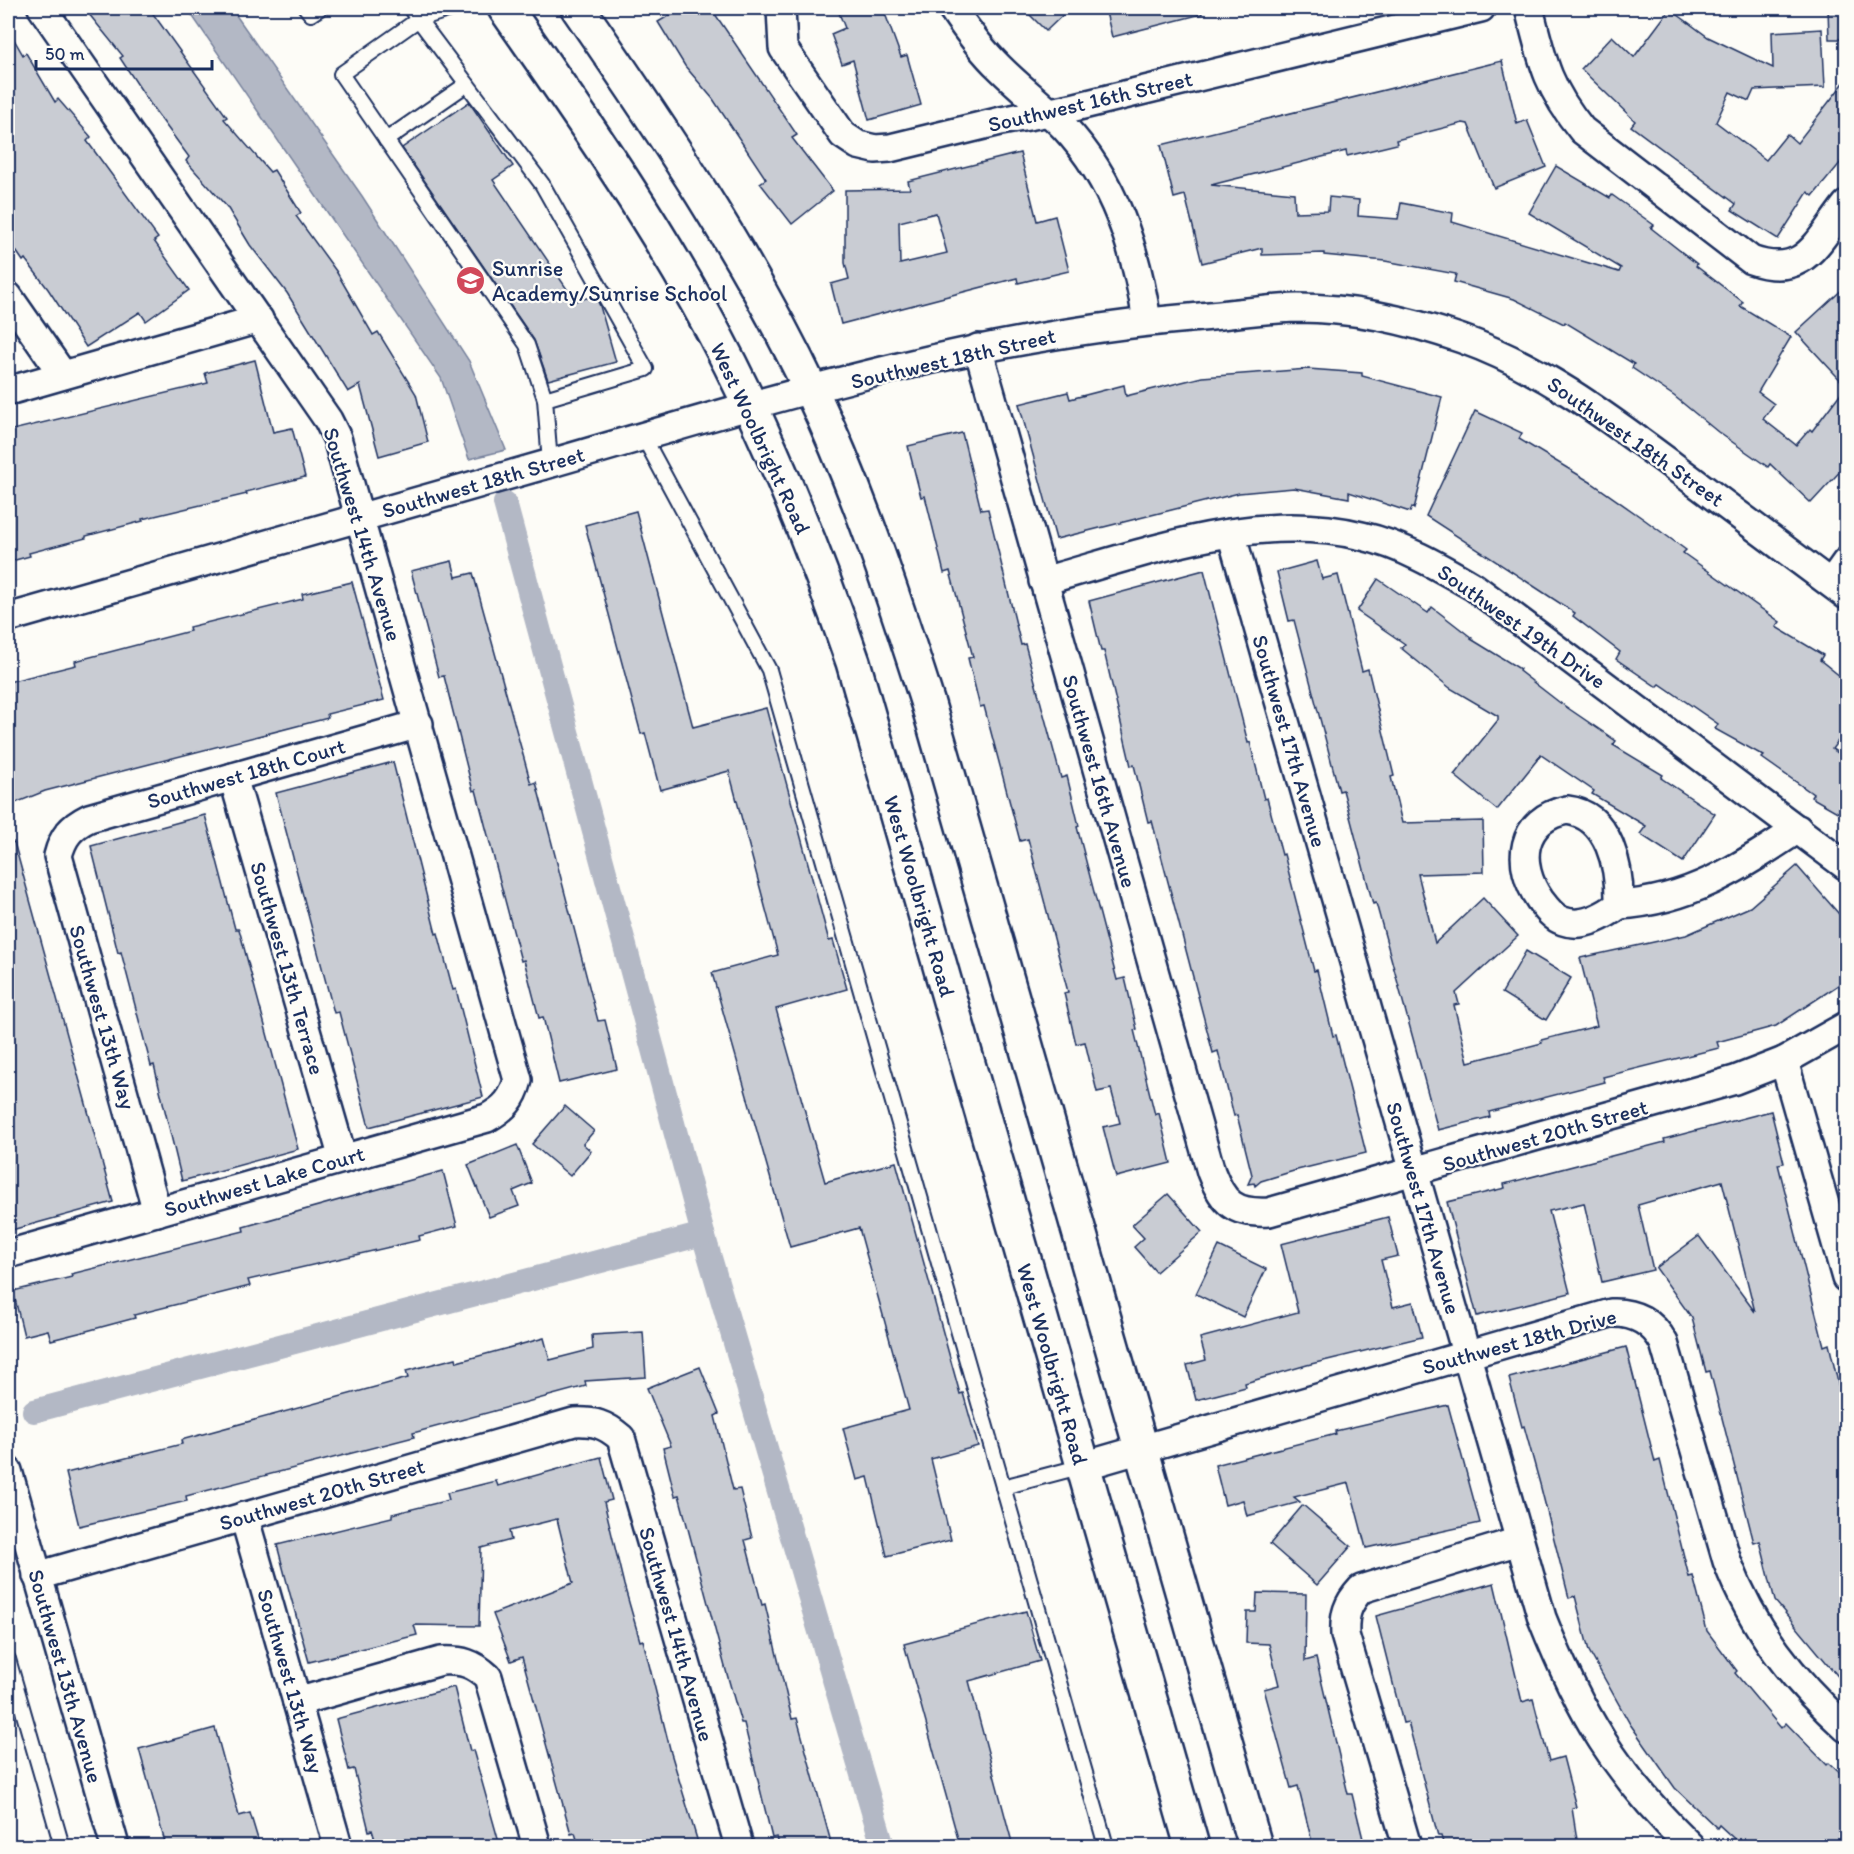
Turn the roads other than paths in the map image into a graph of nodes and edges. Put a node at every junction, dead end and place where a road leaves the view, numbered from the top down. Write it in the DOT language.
graph roads {
  1 [pos="42,8"];
  2 [pos="306,8"];
  3 [pos="320,8"];
  4 [pos="454,8"];
  5 [pos="505,8"];
  6 [pos="781,8"];
  7 [pos="952,8"];
  8 [pos="1481,8"];
  9 [pos="1528,8"];
  10 [pos="583,9"];
  11 [pos="414,13"];
  12 [pos="467,84"];
  13 [pos="1049,112"];
  14 [pos="386,140"];
  15 [pos="1846,206"];
  16 [pos="8,296"];
  17 [pos="259,319"];
  18 [pos="1147,321"];
  19 [pos="978,348"];
  20 [pos="63,375"];
  21 [pos="8,391"];
  22 [pos="811,391"];
  23 [pos="545,399"];
  24 [pos="751,407"];
  25 [pos="643,436"];
  26 [pos="550,463"];
  27 [pos="360,517"];
  28 [pos="1231,533"];
  29 [pos="1841,580"];
  30 [pos="1043,581"];
  31 [pos="8,618"];
  32 [pos="419,724"];
  33 [pos="233,777"];
  34 [pos="74,826"];
  35 [pos="1798,829"];
  36 [pos="1846,866"];
  37 [pos="1619,905"];
  38 [pos="1846,1026"];
  39 [pos="1784,1061"];
  40 [pos="513,1096"];
  41 [pos="343,1159"];
  42 [pos="1414,1172"];
  43 [pos="1234,1207"];
  44 [pos="157,1212"];
  45 [pos="8,1254"];
  46 [pos="1846,1278"];
  47 [pos="1466,1355"];
  48 [pos="608,1426"];
  49 [pos="1141,1449"];
  50 [pos="1083,1466"];
  51 [pos="8,1471"];
  52 [pos="1003,1487"];
  53 [pos="244,1516"];
  54 [pos="15,1526"];
  55 [pos="1519,1540"];
  56 [pos="38,1576"];
  57 [pos="8,1659"];
  58 [pos="297,1702"];
  59 [pos="1846,1728"];
  60 [pos="62,1846"];
  61 [pos="115,1846"];
  62 [pos="338,1846"];
  63 [pos="537,1846"];
  64 [pos="739,1846"];
  65 [pos="1106,1846"];
  66 [pos="1192,1846"];
  67 [pos="1256,1846"];
  68 [pos="1407,1846"];
  69 [pos="1690,1846"];
  1 -- 17 [label="street, Southwest 14th Avenue"];
  2 -- 3 [label="lane"];
  4 -- 11 [label="lane"];
  5 -- 24 [label="main road, West Woolbright Road"];
  6 -- 13 [label="street, Southwest 16th Street"];
  7 -- 13 [label="street"];
  8 -- 13 [label="street, Southwest 16th Street"];
  9 -- 15 [label="street"];
  10 -- 22 [label="main road"];
  11 -- 12 [label="lane"];
  11 -- 14 [label="lane"];
  12 -- 14 [label="lane"];
  12 -- 23 [label="lane"];
  13 -- 18 [label="street"];
  14 -- 23 [label="lane"];
  16 -- 20 [label="street"];
  17 -- 20 [label="street"];
  17 -- 27 [label="street, Southwest 14th Avenue"];
  18 -- 19 [label="street, Southwest 18th Street"];
  18 -- 29 [label="street, Southwest 18th Street"];
  19 -- 22 [label="street, Southwest 18th Street"];
  19 -- 30 [label="street, Southwest 16th Avenue"];
  20 -- 21 [label="street"];
  22 -- 24 [label="street, Southwest 18th Street"];
  22 -- 49 [label="main road"];
  23 -- 26 [label="lane"];
  24 -- 25 [label="street, Southwest 18th Street"];
  24 -- 50 [label="main road, West Woolbright Road"];
  25 -- 26 [label="street, Southwest 18th Street"];
  25 -- 52 [label="lane"];
  26 -- 27 [label="street, Southwest 18th Street"];
  27 -- 31 [label="street, Southwest 18th Street"];
  27 -- 32 [label="street, Southwest 14th Avenue"];
  28 -- 30 [label="street, Southwest 19th Drive"];
  28 -- 35 [label="street, Southwest 19th Drive"];
  28 -- 42 [label="street, Southwest 17th Avenue"];
  30 -- 43 [label="street, Southwest 16th Avenue"];
  32 -- 33 [label="street, Southwest 18th Court"];
  32 -- 40 [label="street, Southwest 14th Avenue"];
  33 -- 34 [label="street, Southwest 18th Court"];
  33 -- 41 [label="street, Southwest 13th Terrace"];
  34 -- 44 [label="street, Southwest 13th Way"];
  35 -- 36 [label="street, Southwest 19th Drive"];
  35 -- 37 [label="street"];
  38 -- 39 [label="street, Southwest 20th Street"];
  39 -- 42 [label="street, Southwest 20th Street"];
  39 -- 46 [label="street"];
  40 -- 41 [label="street, Southwest Lake Court"];
  41 -- 44 [label="street, Southwest Lake Court"];
  42 -- 43 [label="street, Southwest 20th Street"];
  42 -- 47 [label="street, Southwest 17th Avenue"];
  44 -- 45 [label="street, Southwest Lake Court"];
  47 -- 49 [label="street, Southwest 18th Drive"];
  47 -- 55 [label="street, Southwest 17th Avenue"];
  47 -- 59 [label="street, Southwest 18th Drive"];
  48 -- 53 [label="street, Southwest 20th Street"];
  48 -- 64 [label="street, Southwest 14th Avenue"];
  49 -- 50 [label="street, Southwest 18th Drive"];
  49 -- 67 [label="main road"];
  50 -- 52 [label="lane"];
  50 -- 66 [label="main road, West Woolbright Road"];
  51 -- 54 [label="street, Southwest 13th Avenue"];
  52 -- 65 [label="lane"];
  53 -- 56 [label="street, Southwest 20th Street"];
  53 -- 58 [label="street, Southwest 13th Way"];
  54 -- 56 [label="street, Southwest 13th Avenue"];
  55 -- 68 [label="street"];
  55 -- 69 [label="street, Southwest 17th Avenue"];
  56 -- 61 [label="street, Southwest 13th Avenue"];
  57 -- 60 [label="lane"];
  58 -- 62 [label="street, Southwest 13th Way"];
  58 -- 63 [label="street"];
}
